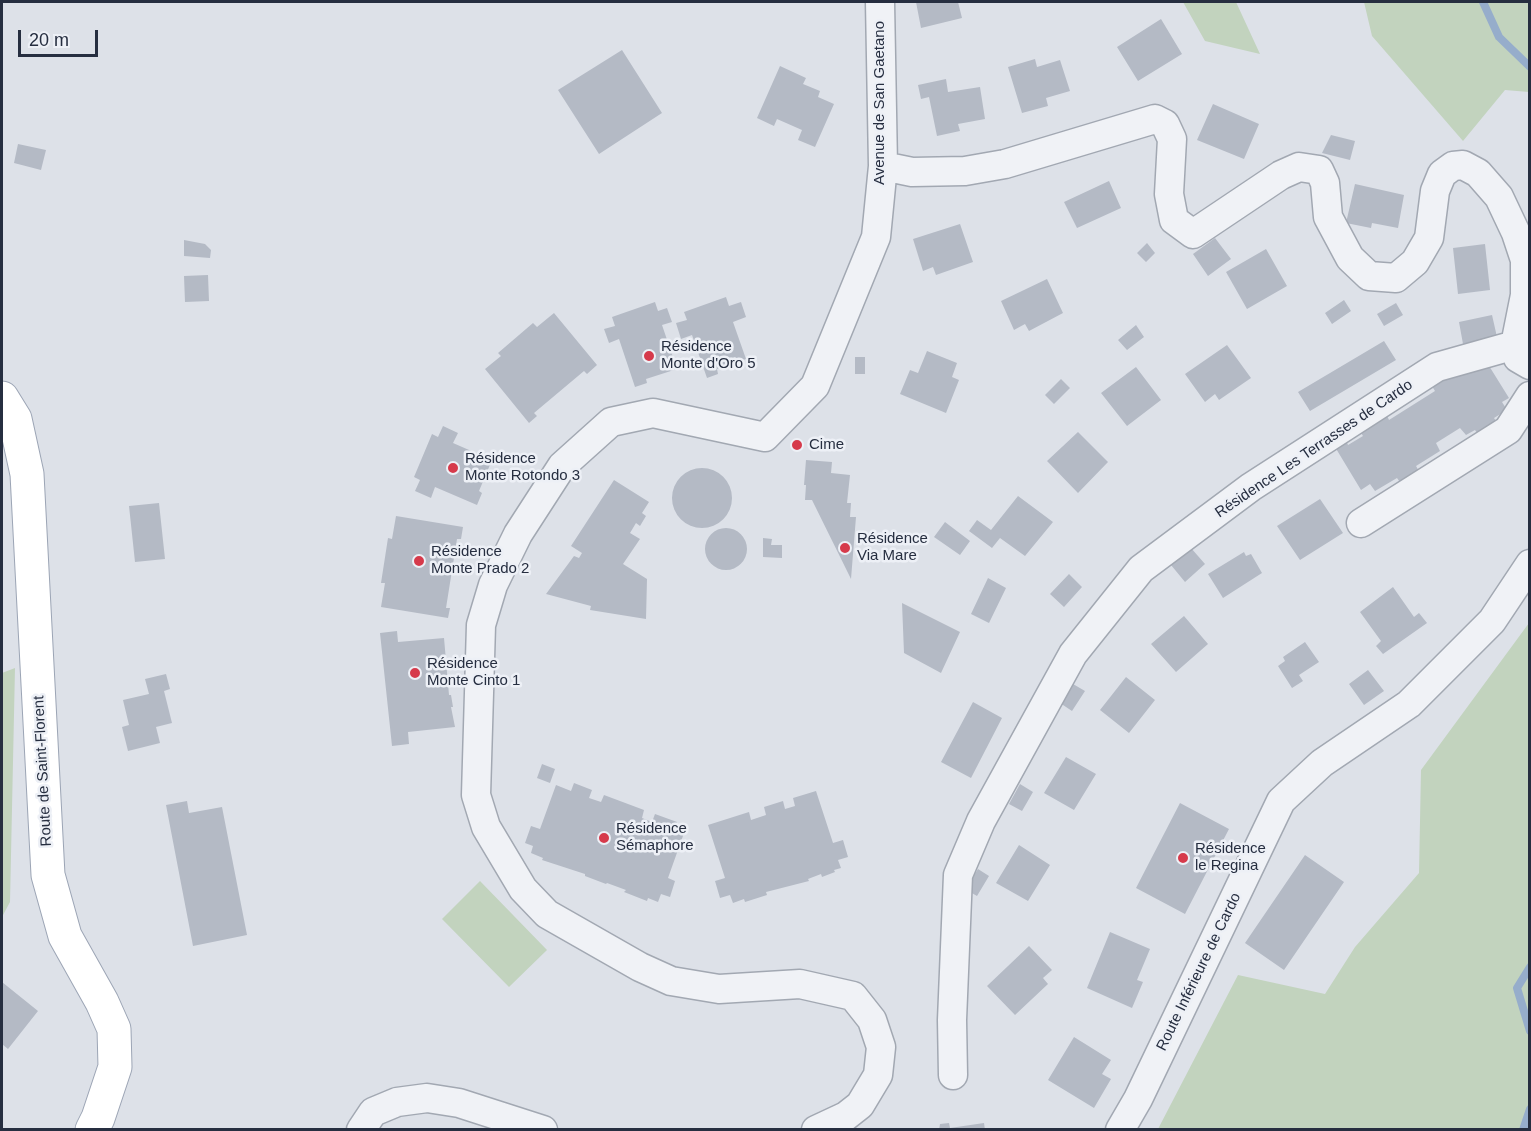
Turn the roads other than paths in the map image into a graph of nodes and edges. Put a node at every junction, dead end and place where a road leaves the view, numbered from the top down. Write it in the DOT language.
graph roads {
  1 [pos="879,2"];
  2 [pos="883,166"];
  3 [pos="1522,355"];
  4 [pos="1530,396"];
  5 [pos="2,398"];
  6 [pos="1361,523"];
  7 [pos="1530,564"];
  8 [pos="952,1075"];
  9 [pos="92,1130"];
  10 [pos="361,1130"];
  11 [pos="543,1130"];
  12 [pos="816,1130"];
  13 [pos="1120,1130"];
  1 -- 2 [label="street, Avenue de San Gaetano"];
  2 -- 3 [label="street, Résidence Les Terrasses de Cardo"];
  2 -- 12 [label="street, Avenue de San Gaetano"];
  3 -- 8 [label="street, Résidence Les Terrasses de Cardo"];
  4 -- 6 [label="street"];
  5 -- 9 [label="main road, Route de Saint-Florent"];
  7 -- 13 [label="street, Route Inférieure de Cardo"];
  10 -- 11 [label="street"];
}
